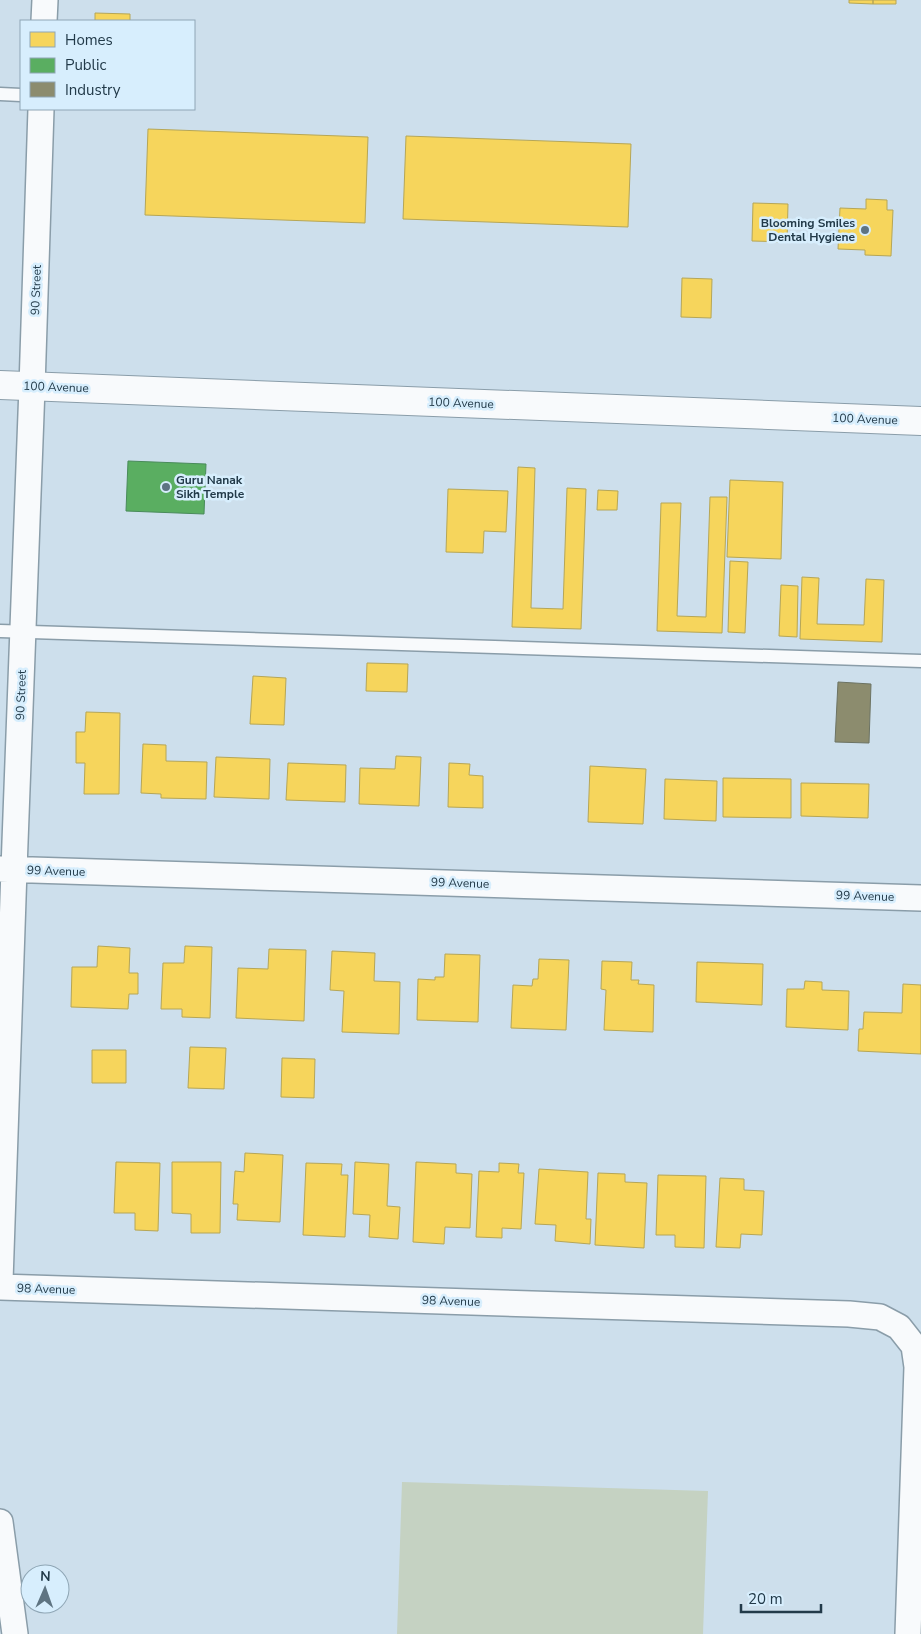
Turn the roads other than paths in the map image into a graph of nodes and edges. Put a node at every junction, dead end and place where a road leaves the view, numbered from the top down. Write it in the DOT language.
graph roads {
  1 [pos="45,0"];
  2 [pos="44,20"];
  3 [pos="0,94"];
  4 [pos="20,95"];
  5 [pos="41,110"];
  6 [pos="0,386"];
  7 [pos="32,386"];
  8 [pos="921,421"];
  9 [pos="12,632"];
  10 [pos="921,661"];
  11 [pos="7,869"];
  12 [pos="921,898"];
  13 [pos="0,1281"];
  14 [pos="0,1287"];
  15 [pos="0,1522"];
  16 [pos="15,1634"];
  17 [pos="908,1634"];
  1 -- 2 [label="street"];
  3 -- 4 [label="lane"];
  5 -- 7 [label="street, 90 Street"];
  6 -- 7 [label="main road, 100 Avenue"];
  7 -- 8 [label="main road, 100 Avenue"];
  7 -- 9 [label="street, 90 Street"];
  9 -- 10 [label="lane"];
  9 -- 11 [label="street, 90 Street"];
  11 -- 12 [label="street, 99 Avenue"];
  11 -- 13 [label="street, 90 Street"];
  14 -- 17 [label="street, 98 Avenue"];
  15 -- 16 [label="street"];
}
